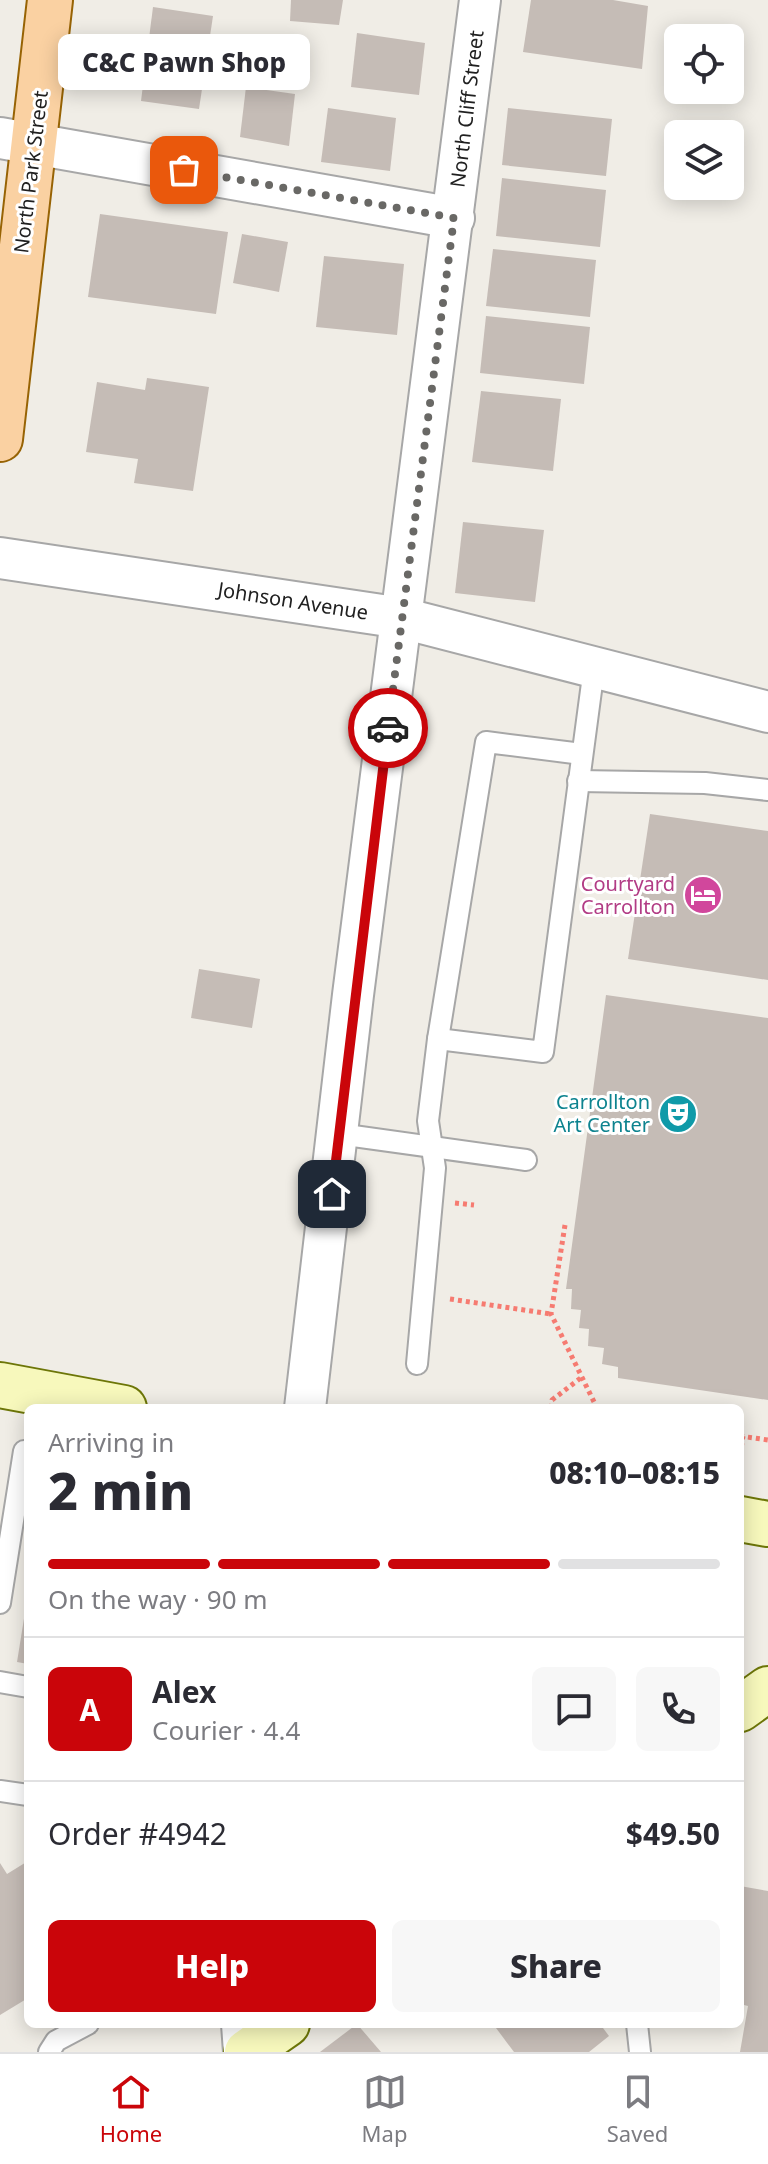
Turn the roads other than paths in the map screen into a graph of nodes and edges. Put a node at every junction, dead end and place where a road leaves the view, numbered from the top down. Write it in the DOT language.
graph roads {
  1 [pos="50,0"];
  2 [pos="480,0"];
  3 [pos="17,140"];
  4 [pos="454,218"];
  5 [pos="0,439"];
  6 [pos="0,558"];
  7 [pos="402,618"];
  8 [pos="594,668"];
  9 [pos="768,712"];
  10 [pos="582,754"];
  11 [pos="578,781"];
  12 [pos="768,790"];
  13 [pos="438,1039"];
  14 [pos="339,1134"];
  15 [pos="433,1145"];
  16 [pos="526,1160"];
  17 [pos="417,1364"];
  18 [pos="0,1385"];
  19 [pos="89,1404"];
  20 [pos="305,1404"];
  21 [pos="24,1451"];
  22 [pos="744,1520"];
  23 [pos="768,1524"];
  24 [pos="0,1603"];
  25 [pos="0,1682"];
  26 [pos="24,1686"];
  27 [pos="768,1689"];
  28 [pos="744,1706"];
  29 [pos="0,1791"];
  30 [pos="24,1794"];
  31 [pos="80,2028"];
  32 [pos="243,2028"];
  33 [pos="281,2028"];
  34 [pos="637,2028"];
  35 [pos="49,2052"];
  36 [pos="246,2052"];
  37 [pos="640,2052"];
  1 -- 3 [label="main road, North Park Street"];
  2 -- 4 [label="street, North Cliff Street"];
  3 -- 4 [label="street"];
  3 -- 5 [label="main road, North Park Street"];
  4 -- 7 [label="street, North Cliff Street"];
  6 -- 7 [label="street, Johnson Avenue"];
  7 -- 8 [label="street, Johnson Avenue"];
  7 -- 14 [label="street, North Cliff Street"];
  8 -- 9 [label="street, Johnson Avenue"];
  8 -- 10 [label="lane"];
  10 -- 11 [label="lane"];
  10 -- 13 [label="lane"];
  11 -- 12 [label="lane"];
  11 -- 13 [label="lane"];
  13 -- 15 [label="lane"];
  14 -- 15 [label="lane"];
  14 -- 20 [label="street, North Cliff Street"];
  15 -- 16 [label="lane"];
  15 -- 17 [label="lane"];
  18 -- 19 [label="main road"];
  21 -- 24 [label="lane"];
  22 -- 23 [label="main road"];
  25 -- 26 [label="lane"];
  27 -- 28 [label="main road"];
  29 -- 30 [label="lane"];
  31 -- 35 [label="lane"];
  32 -- 36 [label="street"];
  33 -- 36 [label="main road"];
  34 -- 37 [label="lane"];
}
